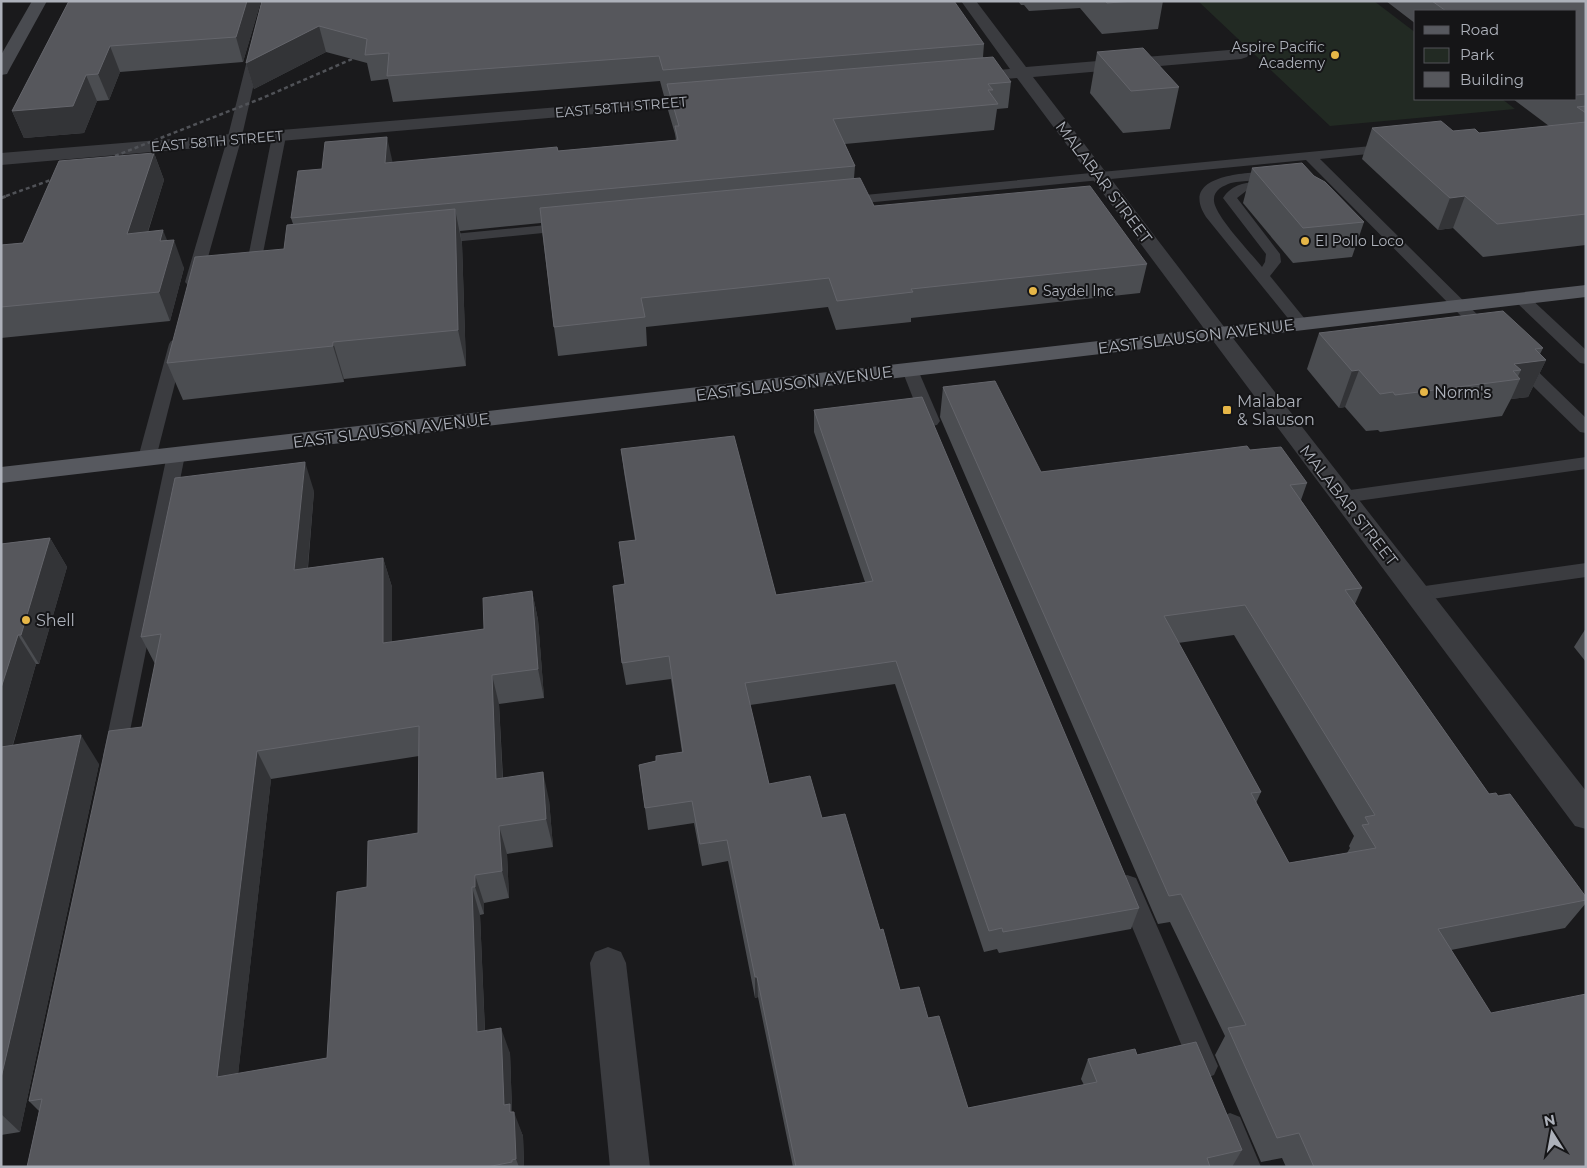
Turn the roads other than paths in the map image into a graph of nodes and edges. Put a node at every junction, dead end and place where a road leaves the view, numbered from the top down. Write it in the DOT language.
graph roads {
  1 [pos="40,1"];
  2 [pos="268,1"];
  3 [pos="968,1"];
  4 [pos="1241,54"];
  5 [pos="1,70"];
  6 [pos="1022,73"];
  7 [pos="953,79"];
  8 [pos="726,98"];
  9 [pos="279,136"];
  10 [pos="234,140"];
  11 [pos="1408,146"];
  12 [pos="1309,156"];
  13 [pos="1,159"];
  14 [pos="1100,176"];
  15 [pos="831,202"];
  16 [pos="583,226"];
  17 [pos="424,241"];
  18 [pos="274,256"];
  19 [pos="217,261"];
  20 [pos="198,263"];
  21 [pos="1262,276"];
  22 [pos="1586,291"];
  23 [pos="189,299"];
  24 [pos="1522,299"];
  25 [pos="1459,306"];
  26 [pos="1302,324"];
  27 [pos="182,326"];
  28 [pos="1217,333"];
  29 [pos="1586,359"];
  30 [pos="910,370"];
  31 [pos="1586,428"];
  32 [pos="940,443"];
  33 [pos="176,455"];
  34 [pos="147,458"];
  35 [pos="1586,463"];
  36 [pos="1,475"];
  37 [pos="1343,497"];
  38 [pos="1586,570"];
  39 [pos="1418,594"];
  40 [pos="109,777"];
  41 [pos="1586,816"];
  42 [pos="1118,865"];
  43 [pos="608,963"];
  44 [pos="1212,1084"];
  45 [pos="1224,1112"];
  46 [pos="630,1167"];
  47 [pos="1247,1167"];
  1 -- 5 [label="main road"];
  2 -- 10 [label="lane"];
  3 -- 6 [label="street, MALABAR STREET"];
  4 -- 6 [label="street"];
  6 -- 7 [label="street"];
  6 -- 14 [label="street, MALABAR STREET"];
  8 -- 9 [label="street, EAST 58TH STREET"];
  9 -- 10 [label="street, EAST 58TH STREET"];
  9 -- 18 [label="lane"];
  10 -- 13 [label="street, EAST 58TH STREET"];
  10 -- 20 [label="lane"];
  11 -- 12 [label="lane"];
  12 -- 14 [label="lane"];
  12 -- 25 [label="lane"];
  14 -- 15 [label="lane"];
  14 -- 28 [label="street, MALABAR STREET"];
  16 -- 17 [label="lane"];
  19 -- 20 [label="lane"];
  20 -- 23 [label="lane"];
  21 -- 21 [label="lane"];
  21 -- 26 [label="lane"];
  22 -- 24 [label="main road, EAST SLAUSON AVENUE"];
  24 -- 25 [label="main road, EAST SLAUSON AVENUE"];
  24 -- 29 [label="lane"];
  25 -- 26 [label="main road, EAST SLAUSON AVENUE"];
  25 -- 31 [label="lane"];
  26 -- 28 [label="main road, EAST SLAUSON AVENUE"];
  27 -- 34 [label="lane"];
  28 -- 30 [label="main road, EAST SLAUSON AVENUE"];
  28 -- 37 [label="street, MALABAR STREET"];
  30 -- 32 [label="lane"];
  30 -- 33 [label="main road, EAST SLAUSON AVENUE"];
  33 -- 34 [label="main road, EAST SLAUSON AVENUE"];
  33 -- 40 [label="lane"];
  34 -- 36 [label="main road, EAST SLAUSON AVENUE"];
  35 -- 37 [label="lane"];
  37 -- 39 [label="street, MALABAR STREET"];
  38 -- 39 [label="lane"];
  39 -- 41 [label="street, MALABAR STREET"];
  42 -- 44 [label="lane"];
  43 -- 46 [label="street"];
  45 -- 47 [label="lane"];
}
